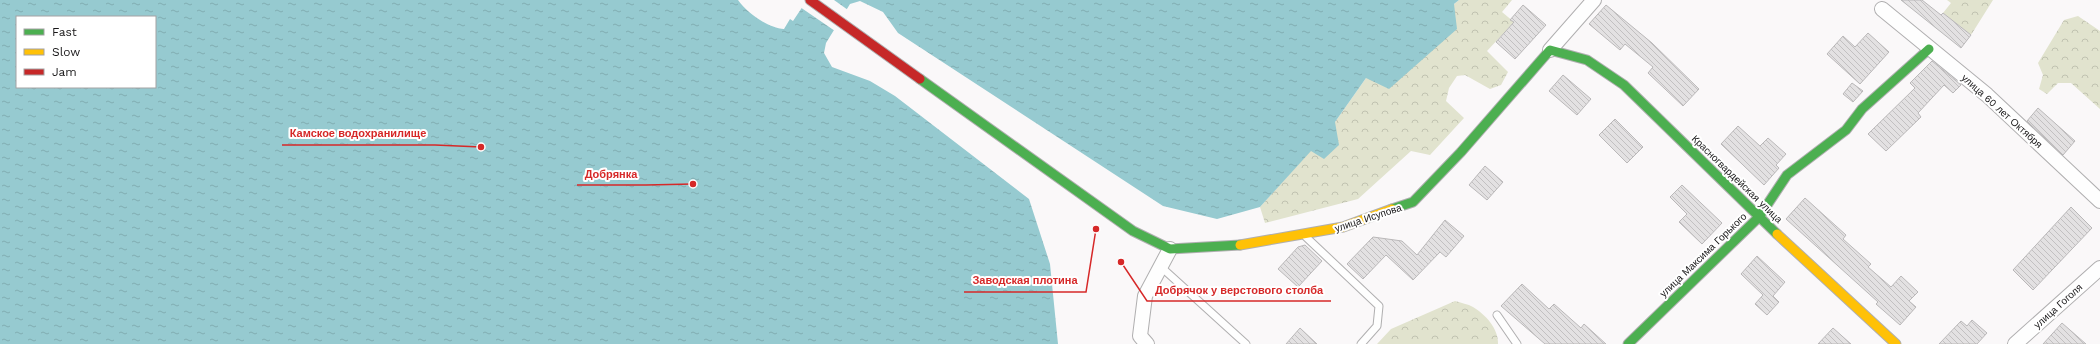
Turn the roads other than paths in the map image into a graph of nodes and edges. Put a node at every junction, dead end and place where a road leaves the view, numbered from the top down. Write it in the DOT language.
graph roads {
  1 [pos="810,0"];
  2 [pos="1594,0"];
  3 [pos="1882,9"];
  4 [pos="1929,49"];
  5 [pos="1550,50"];
  6 [pos="2100,201"];
  7 [pos="1759,217"];
  8 [pos="1305,236"];
  9 [pos="1170,249"];
  10 [pos="1160,266"];
  11 [pos="2100,268"];
  12 [pos="1497,314"];
  13 [pos="1147,344"];
  14 [pos="1246,344"];
  15 [pos="1361,344"];
  16 [pos="1517,344"];
  17 [pos="1628,344"];
  18 [pos="1896,344"];
  19 [pos="2015,344"];
  1 -- 9 [label="street, улица Исупова"];
  2 -- 5 [label="street, улица Исупова"];
  3 -- 4 [label="street, улица 60 лет Октября"];
  4 -- 6 [label="street, улица 60 лет Октября"];
  4 -- 7 [label="street, улица Максима Горького"];
  5 -- 7 [label="street, Красногвардейская улица"];
  5 -- 8 [label="street, улица Исупова"];
  7 -- 17 [label="street, улица Максима Горького"];
  7 -- 18 [label="street, Красногвардейская улица"];
  8 -- 9 [label="street, улица Исупова"];
  8 -- 15 [label="lane"];
  9 -- 10 [label="street"];
  10 -- 13 [label="street"];
  10 -- 14 [label="lane"];
  11 -- 19 [label="street, улица Гоголя"];
  12 -- 16 [label="lane"];
}
